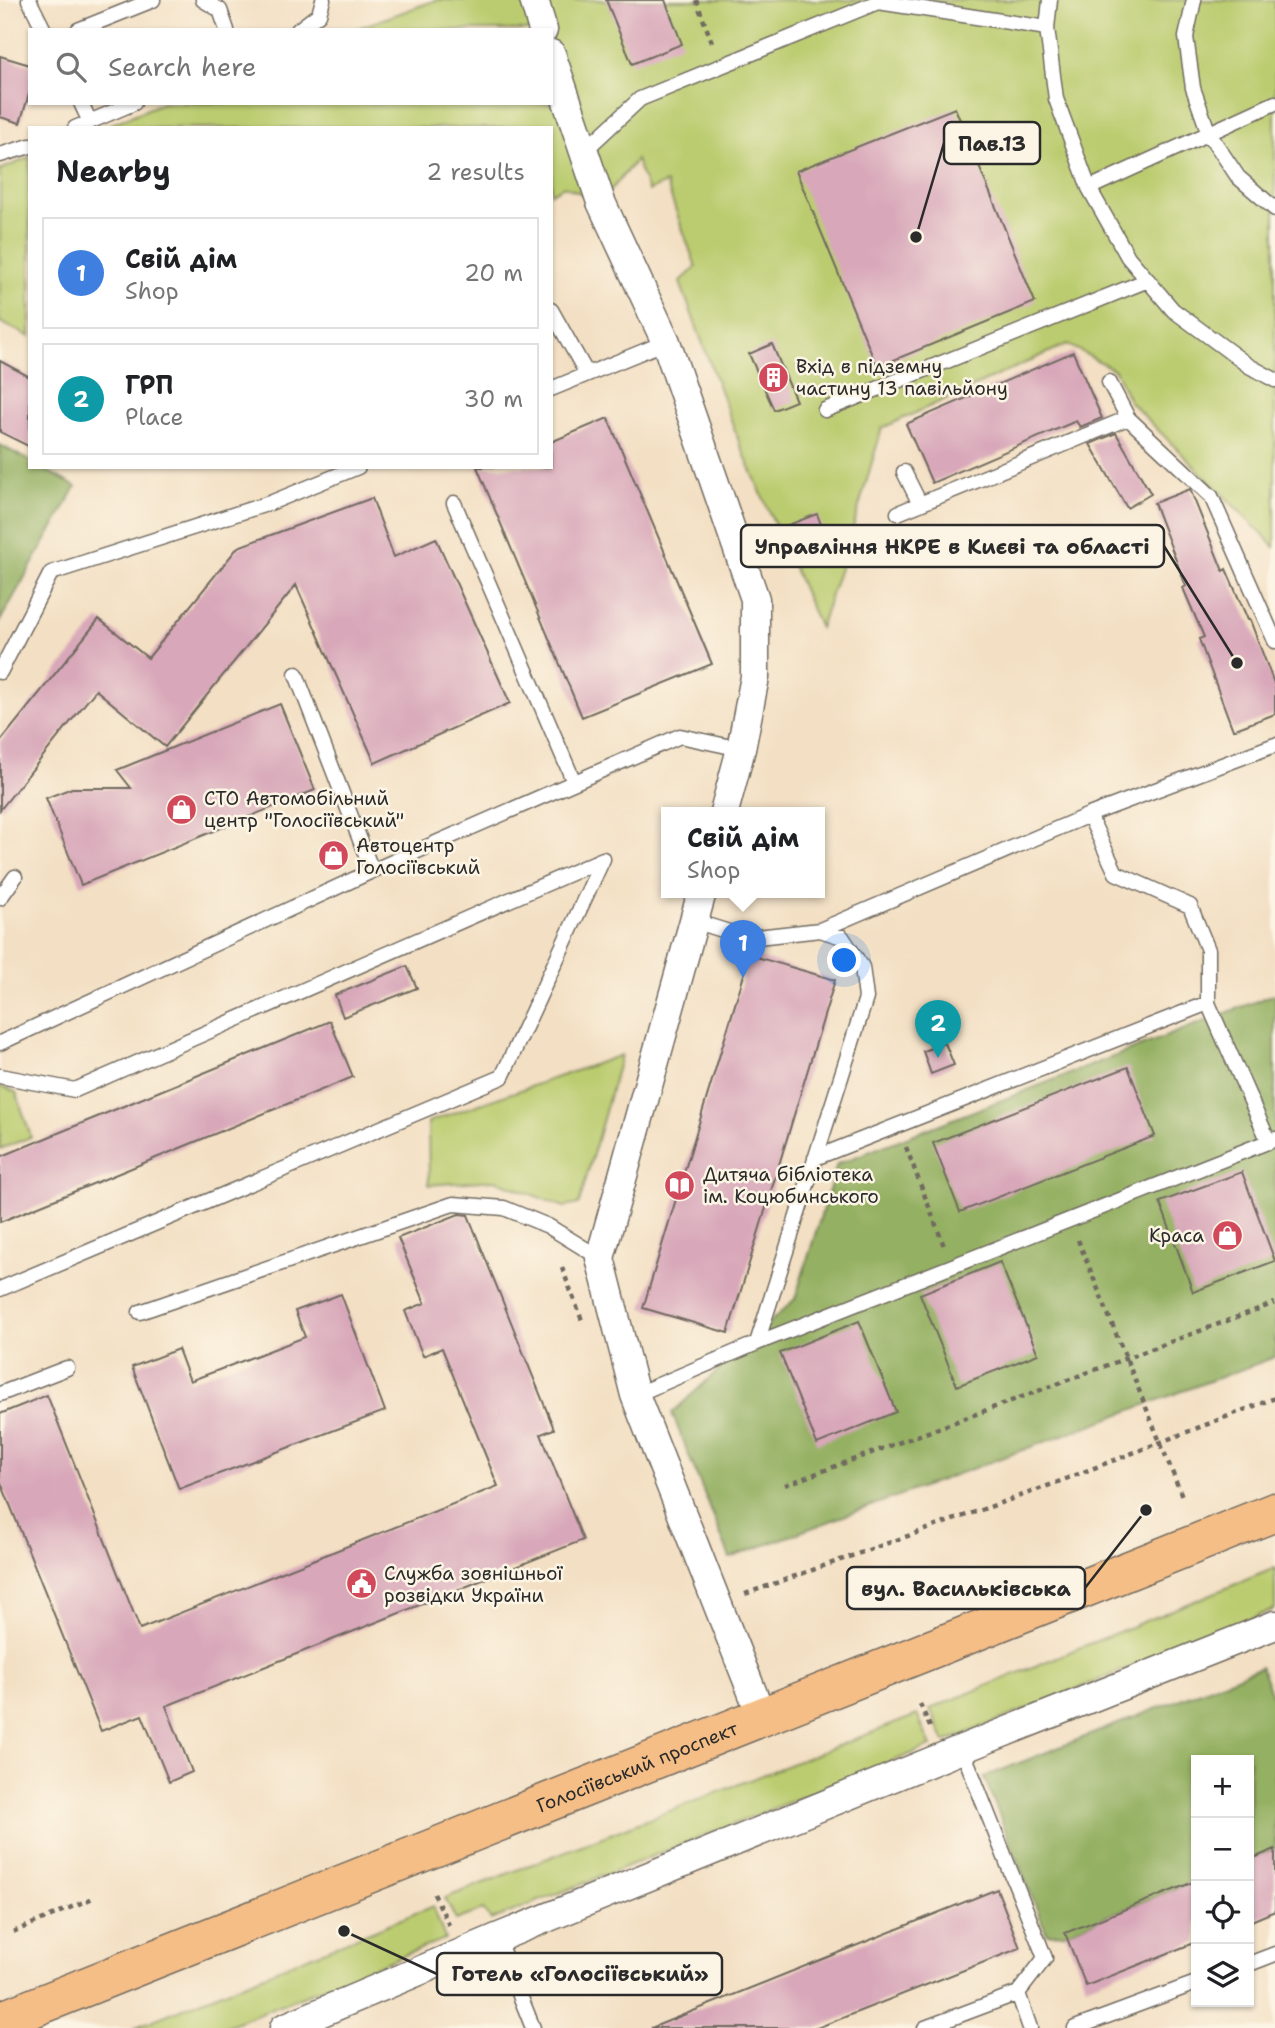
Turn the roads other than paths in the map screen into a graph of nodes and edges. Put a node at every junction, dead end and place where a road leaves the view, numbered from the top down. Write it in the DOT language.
graph roads {
  1 [pos="29,0"];
  2 [pos="153,0"];
  3 [pos="203,0"];
  4 [pos="323,0"];
  5 [pos="534,0"];
  6 [pos="1050,0"];
  7 [pos="1194,0"];
  8 [pos="878,1"];
  9 [pos="43,28"];
  10 [pos="83,28"];
  11 [pos="225,28"];
  12 [pos="301,28"];
  13 [pos="542,28"];
  14 [pos="1047,28"];
  15 [pos="553,60"];
  16 [pos="1275,103"];
  17 [pos="82,105"];
  18 [pos="129,105"];
  19 [pos="90,121"];
  20 [pos="79,126"];
  21 [pos="1209,134"];
  22 [pos="28,147"];
  23 [pos="583,152"];
  24 [pos="0,155"];
  25 [pos="1089,188"];
  26 [pos="1275,209"];
  27 [pos="1148,280"];
  28 [pos="553,314"];
  29 [pos="666,342"];
  30 [pos="587,374"];
  31 [pos="1275,380"];
  32 [pos="1109,382"];
  33 [pos="553,388"];
  34 [pos="825,410"];
  35 [pos="1128,418"];
  36 [pos="353,469"];
  37 [pos="904,472"];
  38 [pos="454,503"];
  39 [pos="920,504"];
  40 [pos="898,513"];
  41 [pos="1275,641"];
  42 [pos="0,671"];
  43 [pos="296,674"];
  44 [pos="1275,745"];
  45 [pos="741,749"];
  46 [pos="574,782"];
  47 [pos="725,807"];
  48 [pos="1089,815"];
  49 [pos="372,871"];
  50 [pos="15,877"];
  51 [pos="0,898"];
  52 [pos="700,898"];
  53 [pos="694,921"];
  54 [pos="820,930"];
  55 [pos="1208,1003"];
  56 [pos="0,1043"];
  57 [pos="0,1076"];
  58 [pos="1272,1140"];
  59 [pos="815,1158"];
  60 [pos="600,1258"];
  61 [pos="0,1289"];
  62 [pos="140,1312"];
  63 [pos="757,1343"];
  64 [pos="67,1368"];
  65 [pos="0,1394"];
  66 [pos="635,1395"];
  67 [pos="1275,1512"];
  68 [pos="1274,1628"];
  69 [pos="762,1717"];
  70 [pos="962,1749"];
  71 [pos="497,1938"];
  72 [pos="1275,1954"];
  73 [pos="1254,1962"];
  74 [pos="1191,1985"];
  75 [pos="1018,1993"];
  76 [pos="0,2021"];
  77 [pos="284,2028"];
  78 [pos="533,2028"];
  79 [pos="925,2028"];
  80 [pos="1030,2028"];
  81 [pos="1075,2028"];
  1 -- 9 [label="lane"];
  2 -- 10 [label="lane"];
  3 -- 11 [label="lane"];
  4 -- 12 [label="lane"];
  5 -- 13 [label="street"];
  6 -- 14 [label="lane"];
  7 -- 21 [label="lane"];
  8 -- 14 [label="lane"];
  8 -- 23 [label="lane"];
  14 -- 25 [label="lane"];
  15 -- 23 [label="street"];
  16 -- 21 [label="lane"];
  17 -- 19 [label="lane"];
  18 -- 19 [label="lane"];
  19 -- 20 [label="lane"];
  21 -- 25 [label="lane"];
  21 -- 26 [label="lane"];
  22 -- 24 [label="lane"];
  23 -- 29 [label="street"];
  25 -- 27 [label="lane"];
  27 -- 31 [label="lane"];
  27 -- 34 [label="lane"];
  28 -- 30 [label="lane"];
  29 -- 30 [label="lane"];
  29 -- 45 [label="street"];
  30 -- 33 [label="lane"];
  32 -- 35 [label="lane"];
  35 -- 39 [label="lane"];
  35 -- 41 [label="lane"];
  36 -- 42 [label="lane"];
  37 -- 39 [label="lane"];
  38 -- 46 [label="lane"];
  39 -- 40 [label="lane"];
  43 -- 49 [label="lane"];
  44 -- 48 [label="lane"];
  45 -- 46 [label="lane"];
  45 -- 47 [label="street"];
  46 -- 49 [label="lane"];
  48 -- 54 [label="lane"];
  48 -- 55 [label="lane"];
  49 -- 56 [label="lane"];
  50 -- 51 [label="lane"];
  52 -- 53 [label="street"];
  53 -- 54 [label="lane"];
  53 -- 60 [label="street"];
  54 -- 59 [label="lane"];
  55 -- 58 [label="lane"];
  55 -- 59 [label="lane"];
  57 -- 61 [label="lane"];
  58 -- 63 [label="lane"];
  59 -- 63 [label="lane"];
  60 -- 62 [label="lane"];
  60 -- 66 [label="street"];
  63 -- 66 [label="lane"];
  64 -- 65 [label="lane"];
  66 -- 69 [label="street"];
  67 -- 69 [label="highway, Голосіївський проспект"];
  68 -- 70 [label="street"];
  69 -- 76 [label="highway, Голосіївський проспект"];
  70 -- 71 [label="street"];
  70 -- 75 [label="lane"];
  71 -- 77 [label="street"];
  71 -- 78 [label="lane"];
  72 -- 73 [label="lane"];
  74 -- 81 [label="lane"];
  75 -- 79 [label="lane"];
  75 -- 80 [label="lane"];
}
